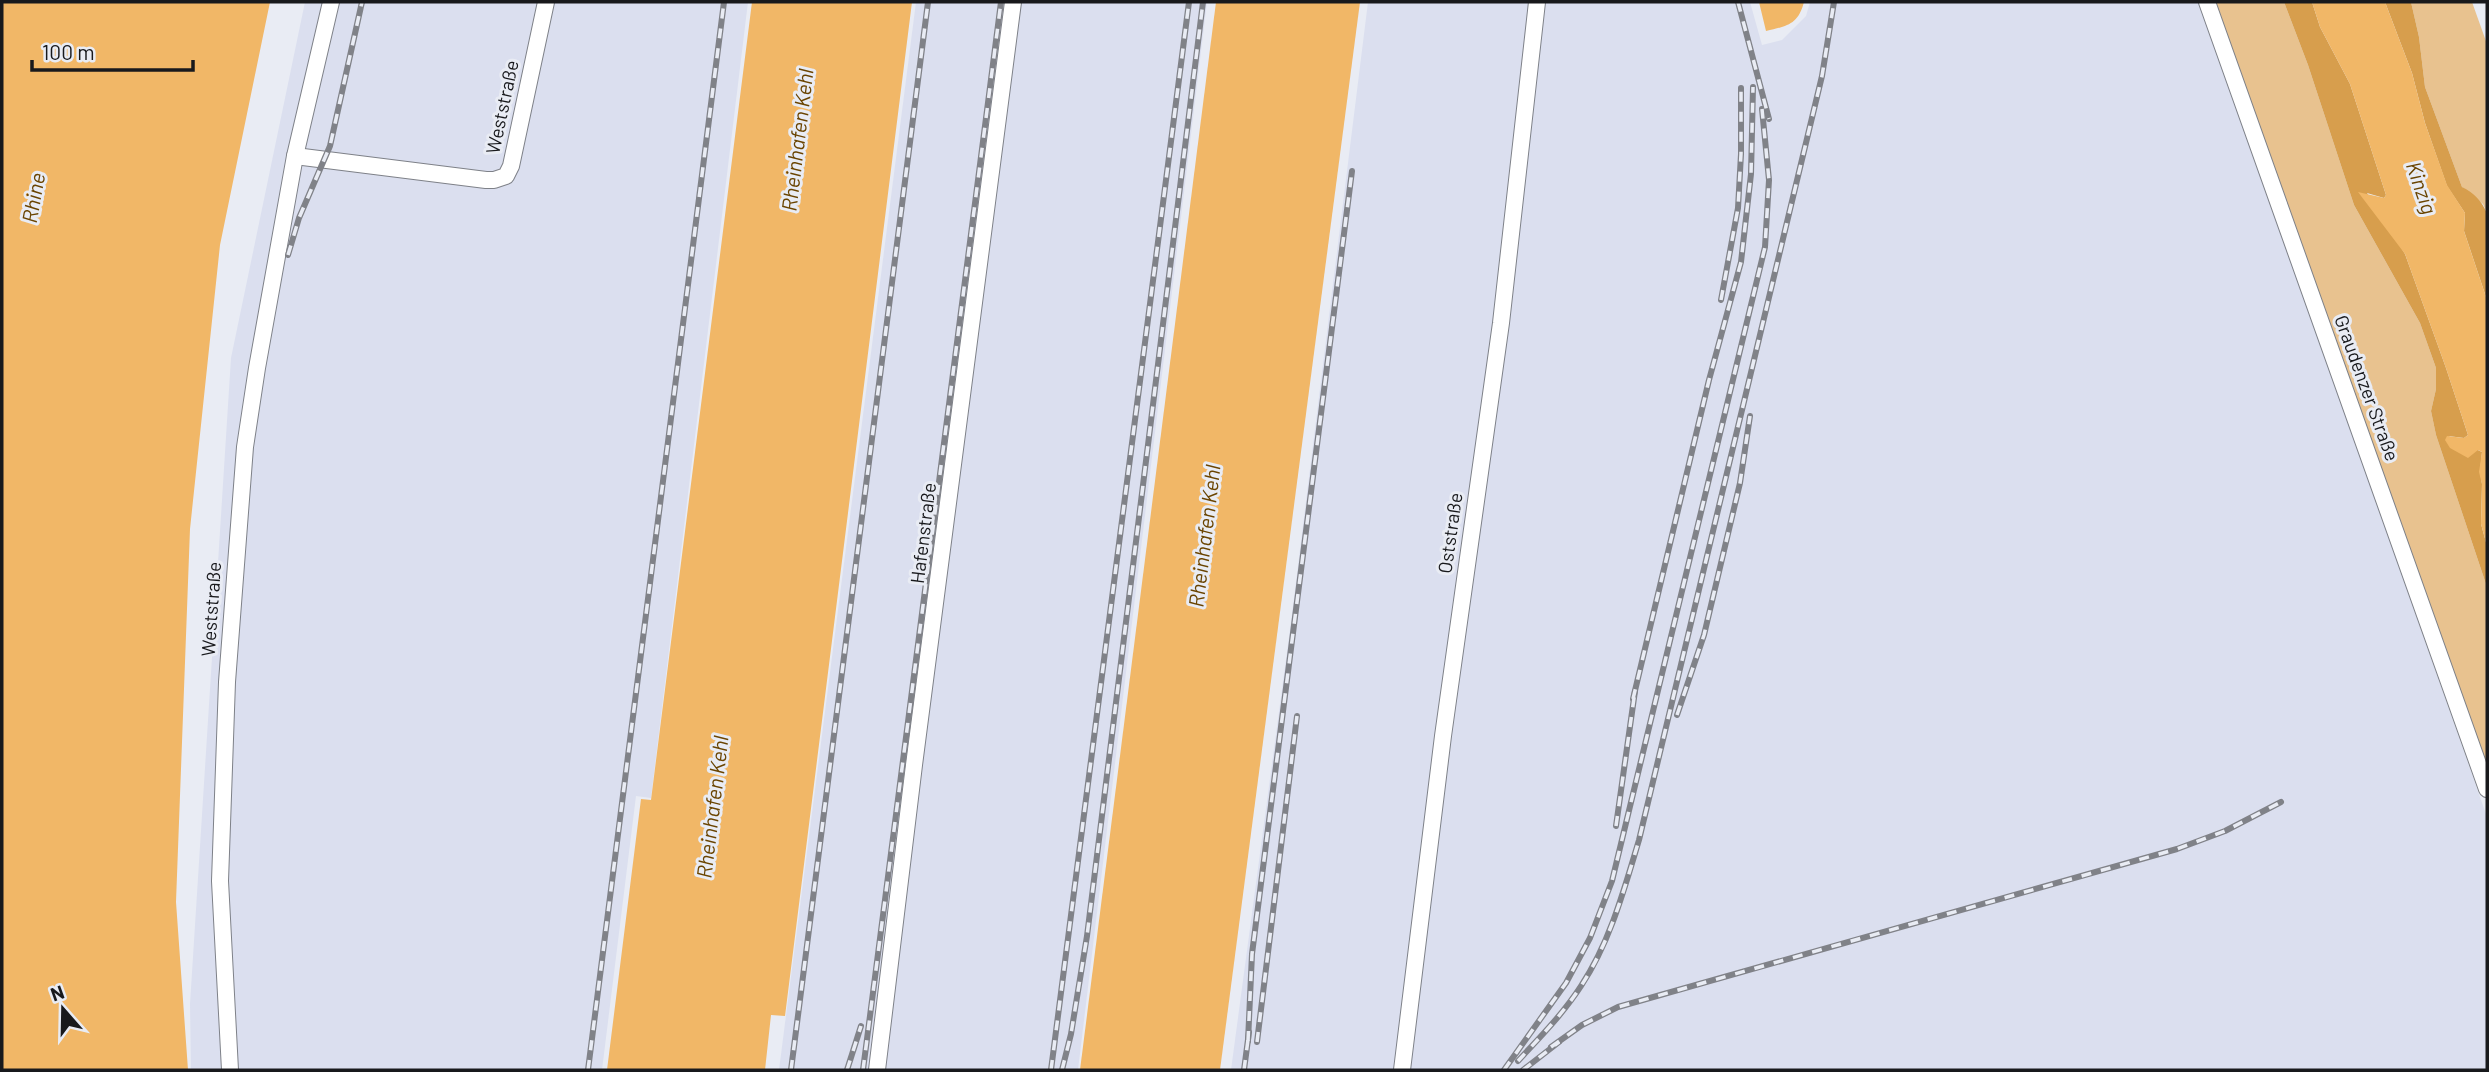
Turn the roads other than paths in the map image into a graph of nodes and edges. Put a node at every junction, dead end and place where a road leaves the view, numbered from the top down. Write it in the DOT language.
graph roads {
  1 [pos="331,2"];
  2 [pos="546,2"];
  3 [pos="1013,2"];
  4 [pos="1537,2"];
  5 [pos="2207,2"];
  6 [pos="295,156"];
  7 [pos="2487,789"];
  8 [pos="230,1070"];
  9 [pos="877,1070"];
  10 [pos="1402,1070"];
  1 -- 6 [label="street, Weststraße"];
  2 -- 6 [label="street, Weststraße"];
  3 -- 9 [label="street, Hafenstraße"];
  4 -- 10 [label="street, Oststraße"];
  5 -- 7 [label="street, Graudenzer Straße"];
  6 -- 8 [label="street, Weststraße"];
}
